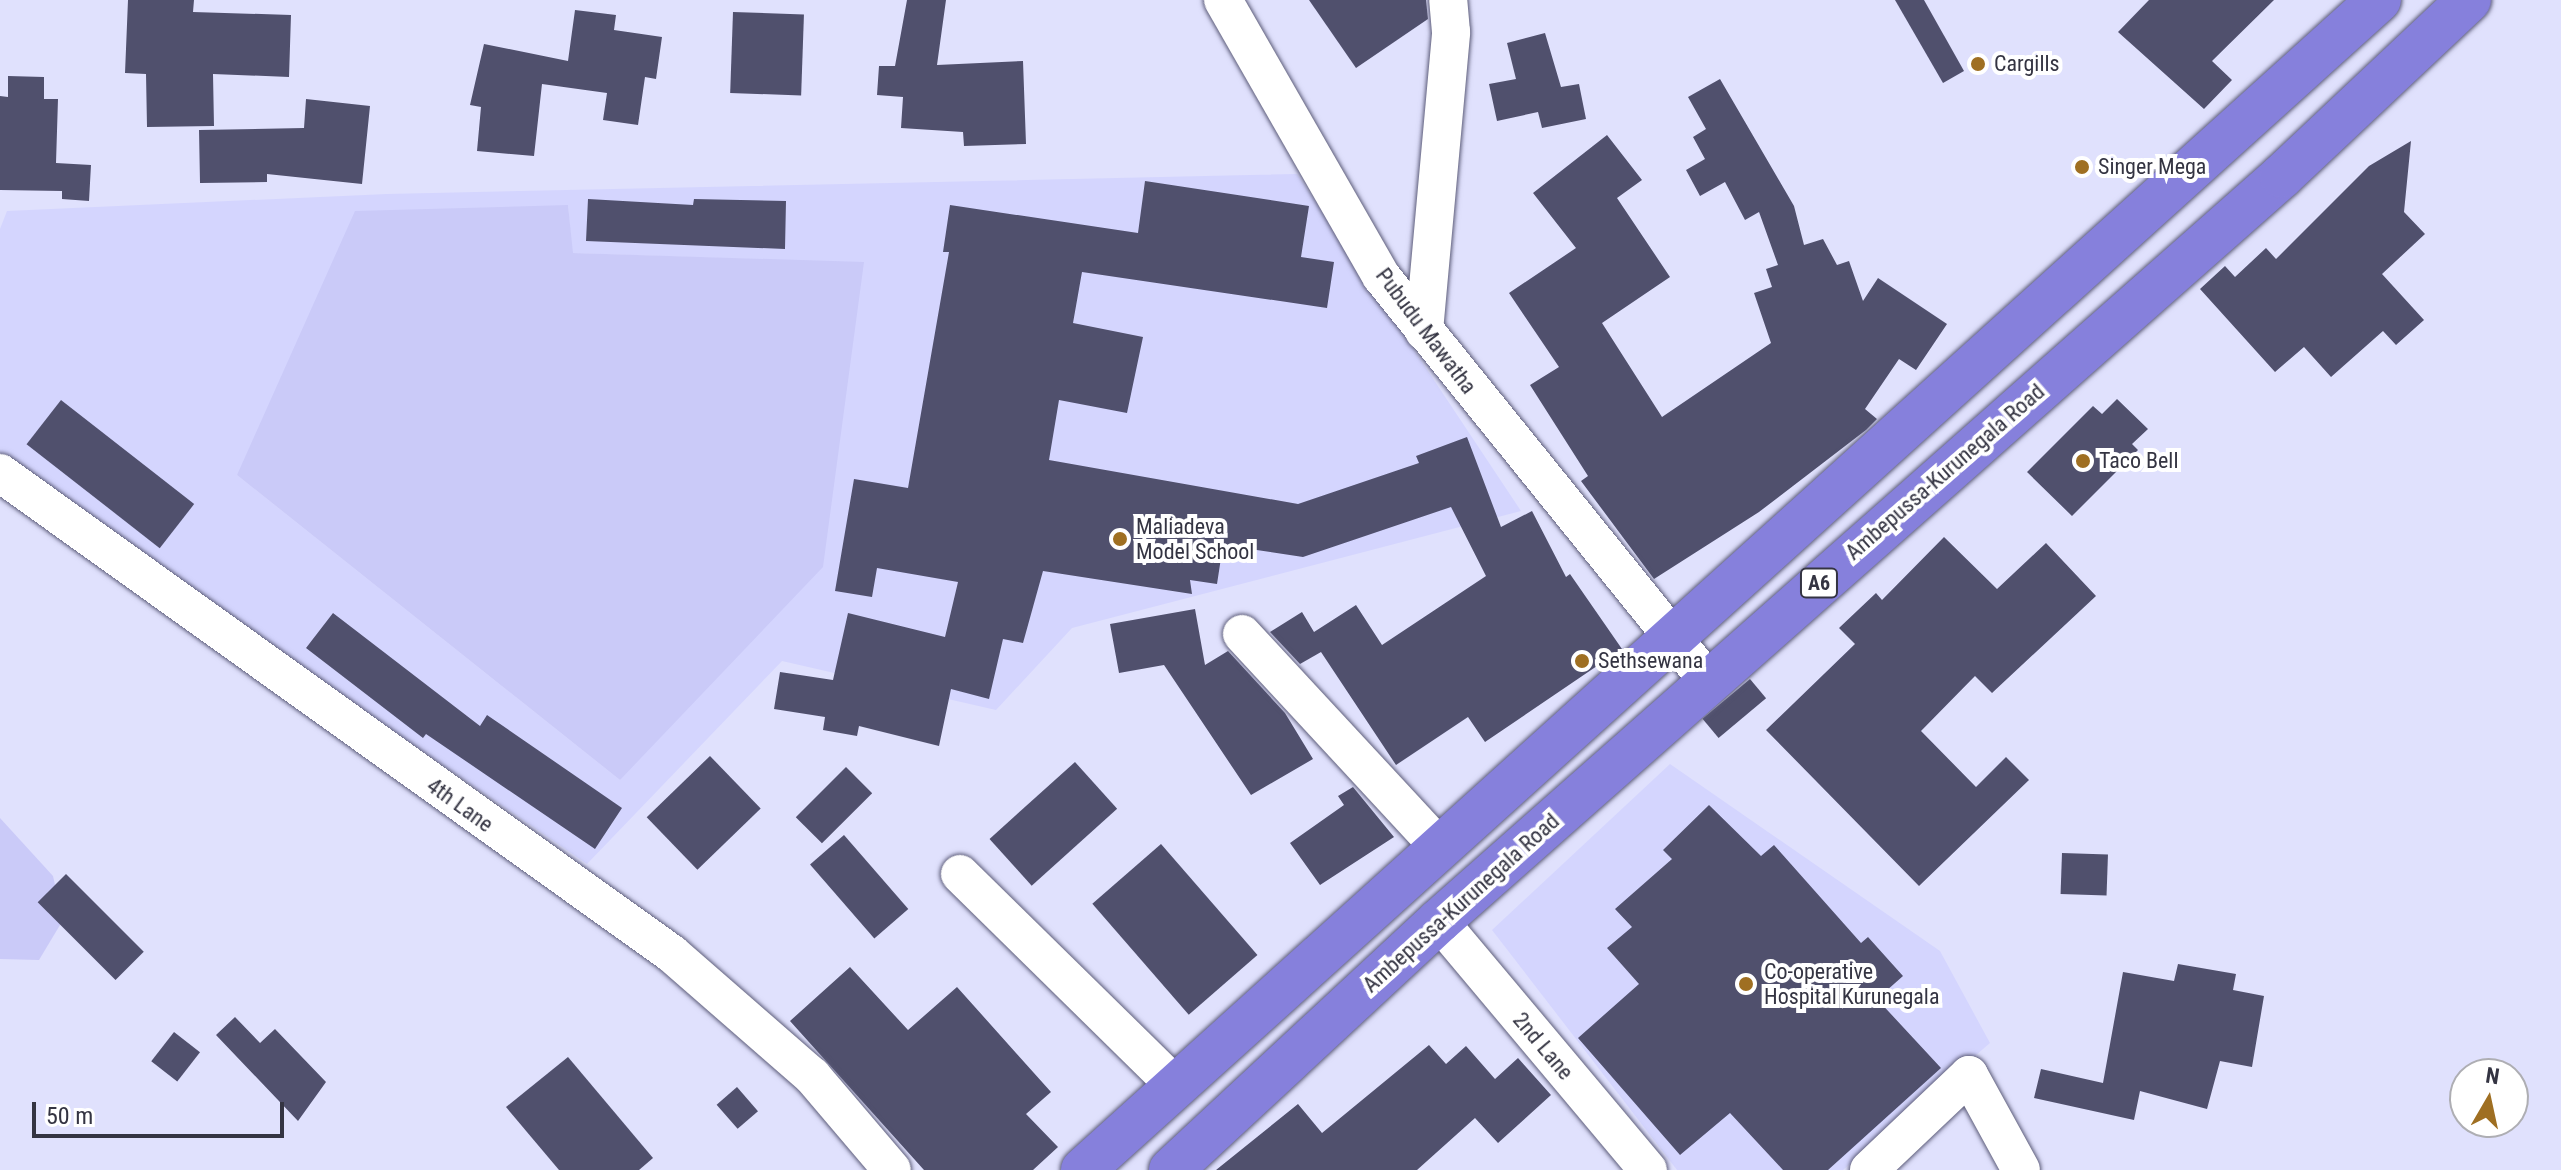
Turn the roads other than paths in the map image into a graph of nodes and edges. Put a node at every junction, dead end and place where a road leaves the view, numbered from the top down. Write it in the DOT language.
graph roads {
  1 [pos="1223,0"];
  2 [pos="1448,0"];
  3 [pos="2379,0"];
  4 [pos="2469,0"];
  5 [pos="1424,331"];
  6 [pos="0,473"];
  7 [pos="1242,634"];
  8 [pos="1668,636"];
  9 [pos="1708,681"];
  10 [pos="1438,846"];
  11 [pos="960,874"];
  12 [pos="1439,921"];
  13 [pos="1174,1084"];
  14 [pos="892,1170"];
  15 [pos="1083,1170"];
  16 [pos="1171,1170"];
  17 [pos="1648,1170"];
  18 [pos="1869,1170"];
  19 [pos="2021,1170"];
  1 -- 5 [label="street, Pubudu Mawatha"];
  2 -- 5 [label="street"];
  3 -- 8 [label="highway"];
  4 -- 9 [label="highway, Ambepussa-Kurunegala Road / A6"];
  5 -- 8 [label="street, Pubudu Mawatha"];
  6 -- 14 [label="street, 4th Lane"];
  7 -- 10 [label="street"];
  8 -- 9 [label="street, Pubudu Mawatha"];
  8 -- 10 [label="highway"];
  9 -- 12 [label="highway, Ambepussa-Kurunegala Road / A6"];
  10 -- 13 [label="highway"];
  11 -- 13 [label="street"];
  12 -- 16 [label="highway, Ambepussa-Kurunegala Road / A6"];
  12 -- 17 [label="street, 2nd Lane"];
  13 -- 15 [label="highway"];
  18 -- 19 [label="street"];
}
